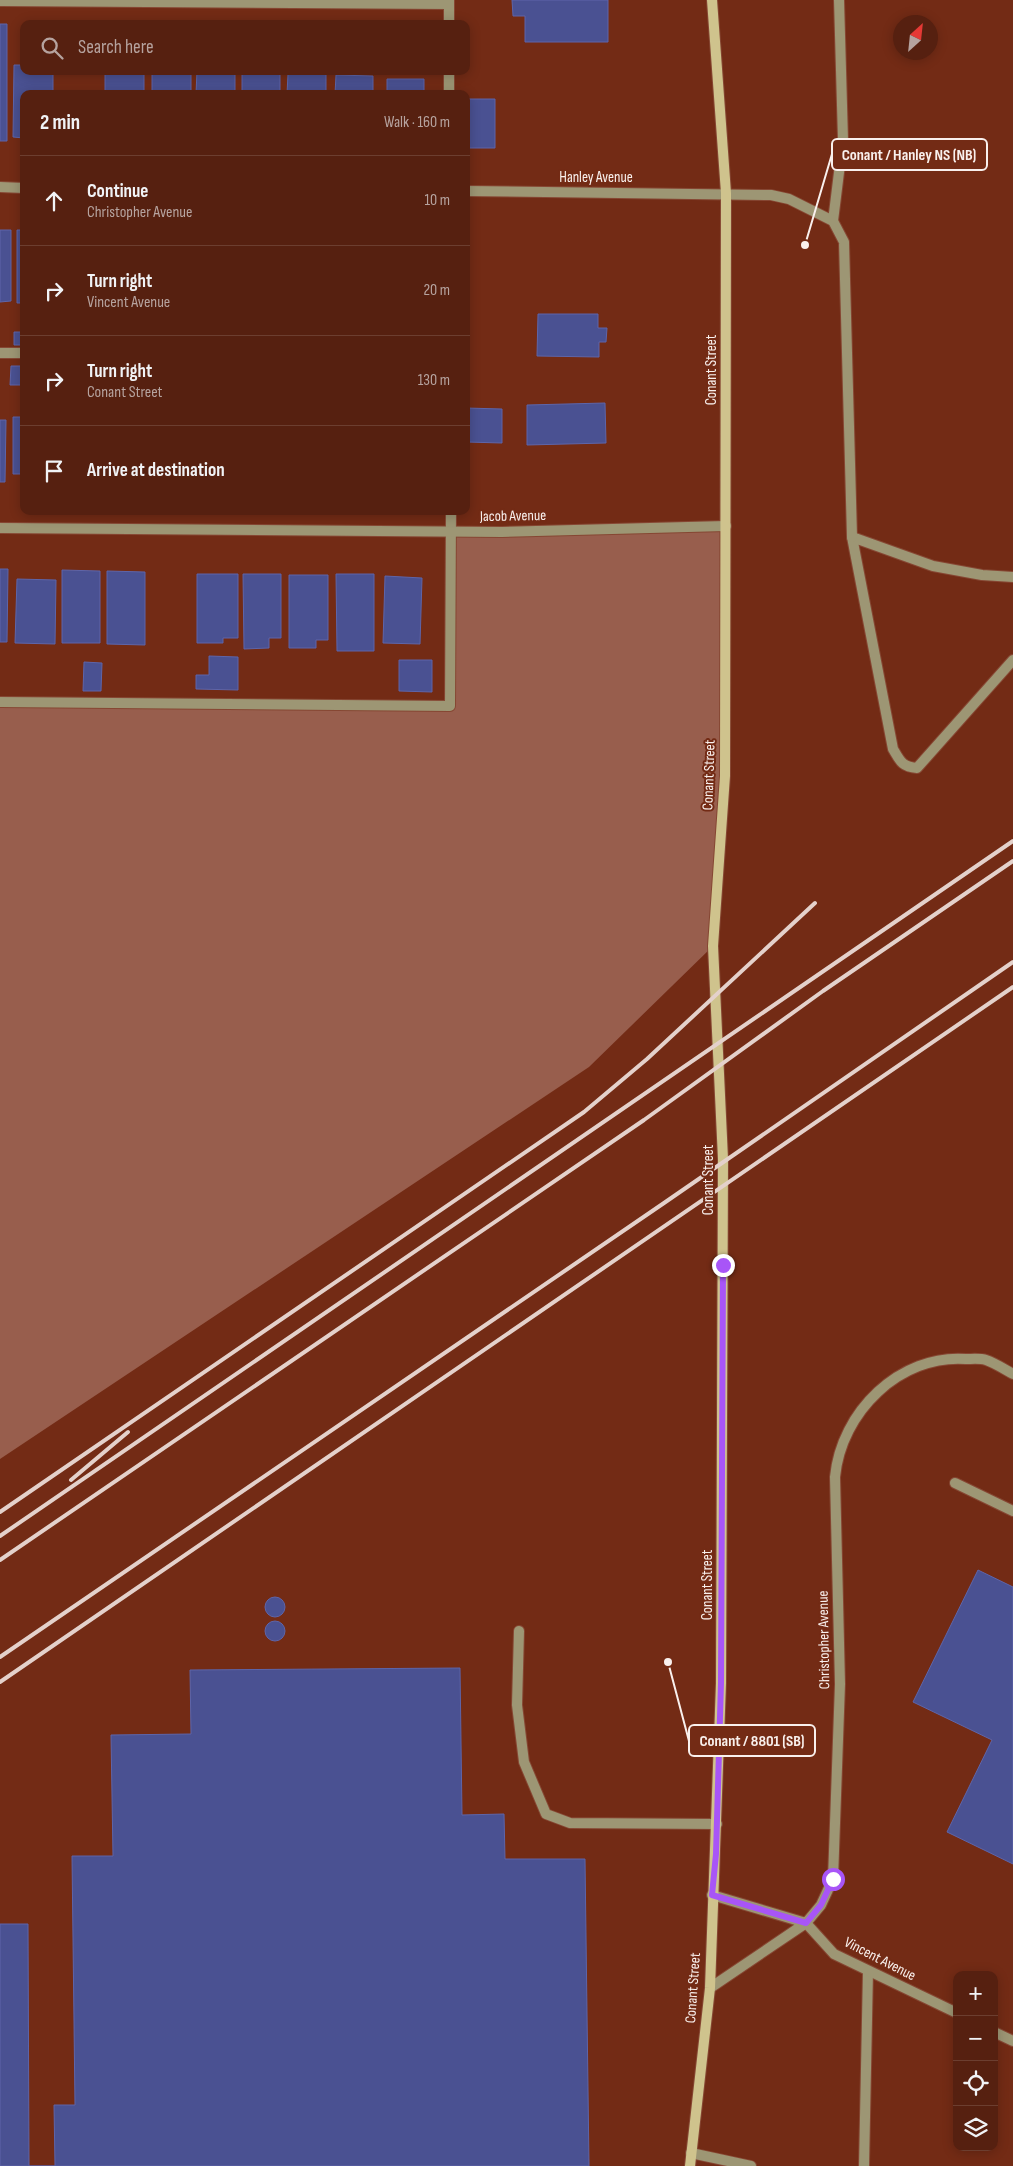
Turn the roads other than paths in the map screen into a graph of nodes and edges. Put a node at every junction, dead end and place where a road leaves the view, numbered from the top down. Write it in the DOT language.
graph roads {
  1 [pos="712,0"];
  2 [pos="840,0"];
  3 [pos="0,1"];
  4 [pos="449,2"];
  5 [pos="449,20"];
  6 [pos="449,75"];
  7 [pos="449,90"];
  8 [pos="0,187"];
  9 [pos="20,188"];
  10 [pos="470,191"];
  11 [pos="726,193"];
  12 [pos="833,221"];
  13 [pos="0,353"];
  14 [pos="20,353"];
  15 [pos="451,515"];
  16 [pos="726,526"];
  17 [pos="0,528"];
  18 [pos="451,532"];
  19 [pos="852,537"];
  20 [pos="1013,577"];
  21 [pos="1013,660"];
  22 [pos="0,702"];
  23 [pos="1013,1374"];
  24 [pos="955,1484"];
  25 [pos="1013,1511"];
  26 [pos="519,1631"];
  27 [pos="717,1824"];
  28 [pos="712,1895"];
  29 [pos="806,1923"];
  30 [pos="868,1971"];
  31 [pos="710,1988"];
  32 [pos="953,2012"];
  33 [pos="998,2034"];
  34 [pos="1013,2041"];
  35 [pos="691,2152"];
  36 [pos="690,2166"];
  37 [pos="751,2166"];
  38 [pos="864,2166"];
  1 -- 11 [label="main road, Conant Street"];
  2 -- 12 [label="street"];
  3 -- 4 [label="street"];
  4 -- 5 [label="street"];
  6 -- 7 [label="street"];
  8 -- 9 [label="street"];
  10 -- 11 [label="street, Hanley Avenue"];
  11 -- 12 [label="street"];
  11 -- 16 [label="main road, Conant Street"];
  12 -- 19 [label="street"];
  13 -- 14 [label="street"];
  15 -- 18 [label="street"];
  16 -- 18 [label="street, Jacob Avenue"];
  16 -- 27 [label="main road, Conant Street"];
  17 -- 18 [label="street, Jacob Avenue"];
  18 -- 22 [label="street"];
  19 -- 20 [label="street"];
  19 -- 21 [label="street"];
  23 -- 29 [label="street, Christopher Avenue"];
  24 -- 25 [label="street"];
  26 -- 27 [label="street"];
  27 -- 28 [label="main road, Conant Street"];
  28 -- 29 [label="street"];
  28 -- 31 [label="main road, Conant Street"];
  29 -- 30 [label="street, Vincent Avenue"];
  29 -- 31 [label="street, Christopher Avenue"];
  30 -- 32 [label="street, Vincent Avenue"];
  30 -- 38 [label="street"];
  31 -- 35 [label="main road, Conant Street"];
  33 -- 34 [label="street"];
  35 -- 36 [label="main road, Conant Street"];
  35 -- 37 [label="street"];
}
